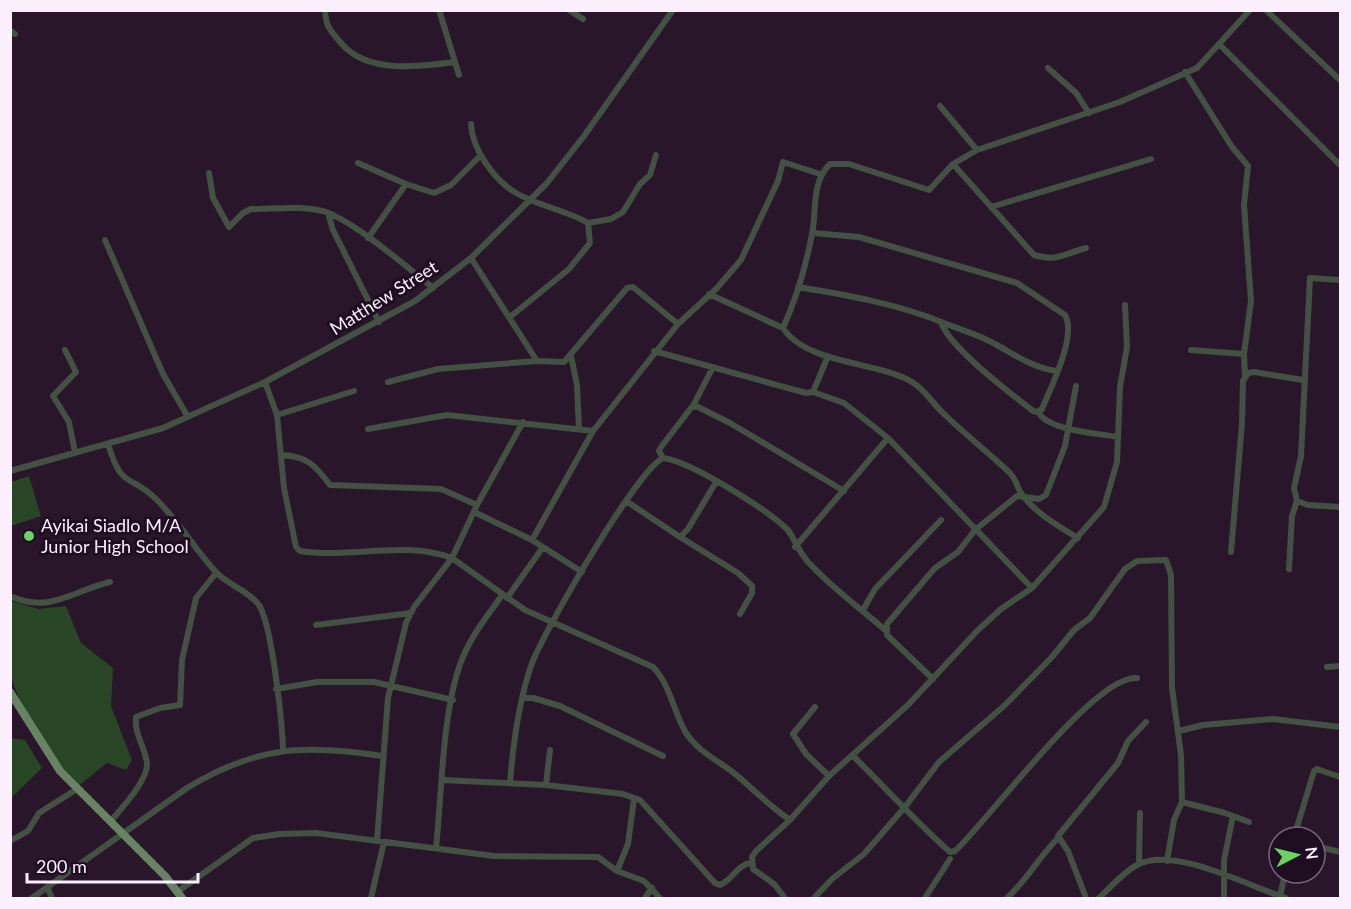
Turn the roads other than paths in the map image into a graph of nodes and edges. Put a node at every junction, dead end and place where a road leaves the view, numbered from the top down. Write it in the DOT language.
graph roads {
  1 [pos="325,10"];
  2 [pos="439,10"];
  3 [pos="569,10"];
  4 [pos="673,10"];
  5 [pos="1250,10"];
  6 [pos="1266,10"];
  7 [pos="583,19"];
  8 [pos="1220,45"];
  9 [pos="455,62"];
  10 [pos="1047,68"];
  11 [pos="1185,72"];
  12 [pos="459,75"];
  13 [pos="1341,80"];
  14 [pos="940,106"];
  15 [pos="1089,113"];
  16 [pos="471,124"];
  17 [pos="977,150"];
  18 [pos="481,155"];
  19 [pos="656,155"];
  20 [pos="1151,159"];
  21 [pos="358,163"];
  22 [pos="953,164"];
  23 [pos="1341,165"];
  24 [pos="210,172"];
  25 [pos="820,174"];
  26 [pos="406,184"];
  27 [pos="532,198"];
  28 [pos="991,207"];
  29 [pos="328,213"];
  30 [pos="588,223"];
  31 [pos="813,233"];
  32 [pos="368,238"];
  33 [pos="105,240"];
  34 [pos="1086,248"];
  35 [pos="471,258"];
  36 [pos="1341,280"];
  37 [pos="433,288"];
  38 [pos="798,288"];
  39 [pos="709,294"];
  40 [pos="1125,305"];
  41 [pos="510,317"];
  42 [pos="379,322"];
  43 [pos="941,322"];
  44 [pos="678,324"];
  45 [pos="783,328"];
  46 [pos="65,350"];
  47 [pos="1191,350"];
  48 [pos="654,351"];
  49 [pos="1244,354"];
  50 [pos="571,356"];
  51 [pos="828,356"];
  52 [pos="537,361"];
  53 [pos="713,367"];
  54 [pos="1057,371"];
  55 [pos="1245,376"];
  56 [pos="1303,380"];
  57 [pos="265,382"];
  58 [pos="388,382"];
  59 [pos="1076,386"];
  60 [pos="354,391"];
  61 [pos="813,392"];
  62 [pos="693,406"];
  63 [pos="1038,412"];
  64 [pos="277,415"];
  65 [pos="188,417"];
  66 [pos="523,422"];
  67 [pos="1068,428"];
  68 [pos="368,429"];
  69 [pos="579,429"];
  70 [pos="593,431"];
  71 [pos="1118,436"];
  72 [pos="888,438"];
  73 [pos="108,444"];
  74 [pos="75,452"];
  75 [pos="282,455"];
  76 [pos="663,458"];
  77 [pos="10,471"];
  78 [pos="716,482"];
  79 [pos="844,491"];
  80 [pos="1022,495"];
  81 [pos="626,501"];
  82 [pos="1297,501"];
  83 [pos="477,505"];
  84 [pos="1341,507"];
  85 [pos="474,512"];
  86 [pos="941,520"];
  87 [pos="975,530"];
  88 [pos="680,537"];
  89 [pos="1078,538"];
  90 [pos="532,540"];
  91 [pos="543,547"];
  92 [pos="795,547"];
  93 [pos="1231,552"];
  94 [pos="452,558"];
  95 [pos="1289,569"];
  96 [pos="582,572"];
  97 [pos="216,573"];
  98 [pos="110,582"];
  99 [pos="1032,588"];
  100 [pos="10,596"];
  101 [pos="504,597"];
  102 [pos="863,610"];
  103 [pos="411,613"];
  104 [pos="740,614"];
  105 [pos="552,621"];
  106 [pos="316,625"];
  107 [pos="885,630"];
  108 [pos="1341,666"];
  109 [pos="1327,667"];
  110 [pos="933,678"];
  111 [pos="1137,678"];
  112 [pos="391,685"];
  113 [pos="276,689"];
  114 [pos="11,691"];
  115 [pos="522,698"];
  116 [pos="453,700"];
  117 [pos="815,707"];
  118 [pos="1146,722"];
  119 [pos="1341,727"];
  120 [pos="1179,731"];
  121 [pos="283,749"];
  122 [pos="550,750"];
  123 [pos="382,756"];
  124 [pos="663,756"];
  125 [pos="853,756"];
  126 [pos="829,776"];
  127 [pos="1341,777"];
  128 [pos="443,780"];
  129 [pos="510,783"];
  130 [pos="546,785"];
  131 [pos="76,789"];
  132 [pos="634,799"];
  133 [pos="1182,802"];
  134 [pos="905,807"];
  135 [pos="1140,813"];
  136 [pos="1233,816"];
  137 [pos="790,820"];
  138 [pos="110,822"];
  139 [pos="1249,822"];
  140 [pos="1298,825"];
  141 [pos="124,835"];
  142 [pos="1058,838"];
  143 [pos="10,841"];
  144 [pos="381,842"];
  145 [pos="436,848"];
  146 [pos="950,859"];
  147 [pos="1167,861"];
  148 [pos="751,863"];
  149 [pos="1139,863"];
  150 [pos="617,871"];
  151 [pos="1223,873"];
  152 [pos="47,887"];
  153 [pos="652,888"];
  154 [pos="179,895"];
  155 [pos="32,898"];
  156 [pos="52,898"];
  157 [pos="371,898"];
  158 [pos="645,898"];
  159 [pos="660,898"];
  160 [pos="785,898"];
  161 [pos="814,898"];
  162 [pos="925,898"];
  163 [pos="1007,898"];
  164 [pos="1086,898"];
  165 [pos="1100,898"];
  166 [pos="1224,898"];
  167 [pos="1283,898"];
  1 -- 9 [label="street"];
  2 -- 9 [label="street"];
  3 -- 7 [label="street"];
  4 -- 27 [label="street, Matthew Street"];
  5 -- 8 [label="street"];
  6 -- 13 [label="street"];
  8 -- 11 [label="street"];
  8 -- 23 [label="street"];
  9 -- 12 [label="street"];
  10 -- 15 [label="street"];
  11 -- 15 [label="street"];
  11 -- 49 [label="street"];
  14 -- 17 [label="street"];
  15 -- 17 [label="street"];
  16 -- 18 [label="street"];
  17 -- 22 [label="street"];
  18 -- 26 [label="street"];
  18 -- 27 [label="street"];
  19 -- 30 [label="street"];
  20 -- 28 [label="street"];
  21 -- 26 [label="street"];
  22 -- 25 [label="street"];
  22 -- 28 [label="street"];
  24 -- 29 [label="street"];
  25 -- 31 [label="street"];
  25 -- 39 [label="street"];
  26 -- 32 [label="street"];
  27 -- 30 [label="street"];
  27 -- 35 [label="street, Matthew Street"];
  28 -- 34 [label="street"];
  29 -- 32 [label="street"];
  29 -- 42 [label="street"];
  30 -- 41 [label="street"];
  31 -- 38 [label="street"];
  31 -- 54 [label="street"];
  32 -- 37 [label="street"];
  33 -- 65 [label="street"];
  35 -- 37 [label="street, Matthew Street"];
  35 -- 41 [label="street"];
  36 -- 56 [label="street"];
  37 -- 42 [label="street, Matthew Street"];
  38 -- 43 [label="street"];
  38 -- 45 [label="street"];
  39 -- 44 [label="street"];
  39 -- 45 [label="street"];
  40 -- 71 [label="street"];
  41 -- 52 [label="street"];
  42 -- 57 [label="street, Matthew Street"];
  43 -- 54 [label="street"];
  43 -- 63 [label="street"];
  44 -- 48 [label="street"];
  44 -- 50 [label="street"];
  45 -- 51 [label="street"];
  46 -- 74 [label="street"];
  47 -- 49 [label="street"];
  48 -- 53 [label="street"];
  48 -- 70 [label="street"];
  49 -- 55 [label="street"];
  50 -- 52 [label="street"];
  50 -- 69 [label="street"];
  51 -- 61 [label="street"];
  51 -- 80 [label="street"];
  52 -- 58 [label="street"];
  53 -- 61 [label="street"];
  53 -- 62 [label="street"];
  54 -- 63 [label="street"];
  55 -- 56 [label="street"];
  55 -- 93 [label="street"];
  56 -- 82 [label="street"];
  57 -- 64 [label="street"];
  57 -- 65 [label="street, Matthew Street"];
  59 -- 67 [label="street"];
  60 -- 64 [label="street"];
  61 -- 72 [label="street"];
  62 -- 76 [label="street"];
  62 -- 79 [label="street"];
  63 -- 67 [label="street"];
  64 -- 75 [label="street"];
  65 -- 73 [label="street, Matthew Street"];
  66 -- 68 [label="street"];
  66 -- 69 [label="street"];
  66 -- 83 [label="street"];
  67 -- 71 [label="street"];
  67 -- 80 [label="street"];
  69 -- 70 [label="street"];
  70 -- 90 [label="street"];
  71 -- 89 [label="street"];
  72 -- 79 [label="street"];
  72 -- 87 [label="street"];
  73 -- 74 [label="street, Matthew Street"];
  73 -- 97 [label="street"];
  74 -- 77 [label="street, Matthew Street"];
  75 -- 83 [label="street"];
  75 -- 94 [label="street"];
  76 -- 78 [label="street"];
  76 -- 81 [label="street"];
  78 -- 88 [label="street"];
  78 -- 92 [label="street"];
  79 -- 92 [label="street"];
  80 -- 87 [label="street"];
  80 -- 89 [label="street"];
  81 -- 88 [label="street"];
  81 -- 96 [label="street"];
  82 -- 84 [label="street"];
  82 -- 95 [label="street"];
  83 -- 85 [label="street"];
  85 -- 90 [label="street"];
  85 -- 94 [label="street"];
  86 -- 102 [label="street"];
  87 -- 99 [label="street"];
  87 -- 107 [label="street"];
  88 -- 104 [label="street"];
  89 -- 99 [label="street"];
  90 -- 91 [label="street"];
  91 -- 96 [label="street"];
  91 -- 101 [label="street"];
  92 -- 102 [label="street"];
  94 -- 101 [label="street"];
  94 -- 103 [label="street"];
  96 -- 105 [label="street"];
  97 -- 113 [label="street"];
  97 -- 138 [label="street"];
  98 -- 100 [label="street"];
  99 -- 110 [label="street"];
  101 -- 105 [label="street"];
  101 -- 116 [label="street"];
  102 -- 107 [label="street"];
  103 -- 106 [label="street"];
  103 -- 112 [label="street"];
  105 -- 115 [label="street"];
  105 -- 137 [label="street"];
  107 -- 110 [label="street"];
  108 -- 109 [label="street"];
  110 -- 125 [label="street"];
  111 -- 134 [label="street"];
  112 -- 113 [label="street"];
  112 -- 116 [label="street"];
  112 -- 123 [label="street"];
  113 -- 121 [label="street"];
  114 -- 131 [label="main road"];
  115 -- 124 [label="street"];
  115 -- 129 [label="street"];
  116 -- 128 [label="street"];
  117 -- 126 [label="street"];
  118 -- 142 [label="street"];
  119 -- 120 [label="street"];
  120 -- 133 [label="street"];
  120 -- 134 [label="street"];
  121 -- 123 [label="street"];
  121 -- 141 [label="street"];
  122 -- 130 [label="street"];
  123 -- 144 [label="street"];
  125 -- 126 [label="street"];
  125 -- 134 [label="street"];
  126 -- 137 [label="street"];
  127 -- 140 [label="street"];
  128 -- 129 [label="street"];
  128 -- 145 [label="street"];
  129 -- 130 [label="street"];
  130 -- 132 [label="street"];
  131 -- 138 [label="main road"];
  131 -- 143 [label="street"];
  132 -- 148 [label="street"];
  132 -- 150 [label="street"];
  133 -- 136 [label="street"];
  133 -- 147 [label="street"];
  134 -- 161 [label="street"];
  135 -- 149 [label="street"];
  136 -- 139 [label="street"];
  136 -- 151 [label="street"];
  137 -- 148 [label="street"];
  138 -- 141 [label="main road"];
  141 -- 152 [label="street"];
  141 -- 154 [label="main road"];
  142 -- 163 [label="street"];
  142 -- 164 [label="street"];
  144 -- 145 [label="street"];
  144 -- 154 [label="street"];
  144 -- 157 [label="street"];
  145 -- 150 [label="street"];
  146 -- 162 [label="street"];
  147 -- 149 [label="street"];
  147 -- 151 [label="street"];
  148 -- 160 [label="street"];
  149 -- 165 [label="street"];
  150 -- 153 [label="street"];
  151 -- 166 [label="street"];
  151 -- 167 [label="street"];
  152 -- 155 [label="street"];
  152 -- 156 [label="street"];
  153 -- 158 [label="street"];
  153 -- 159 [label="street"];
}
